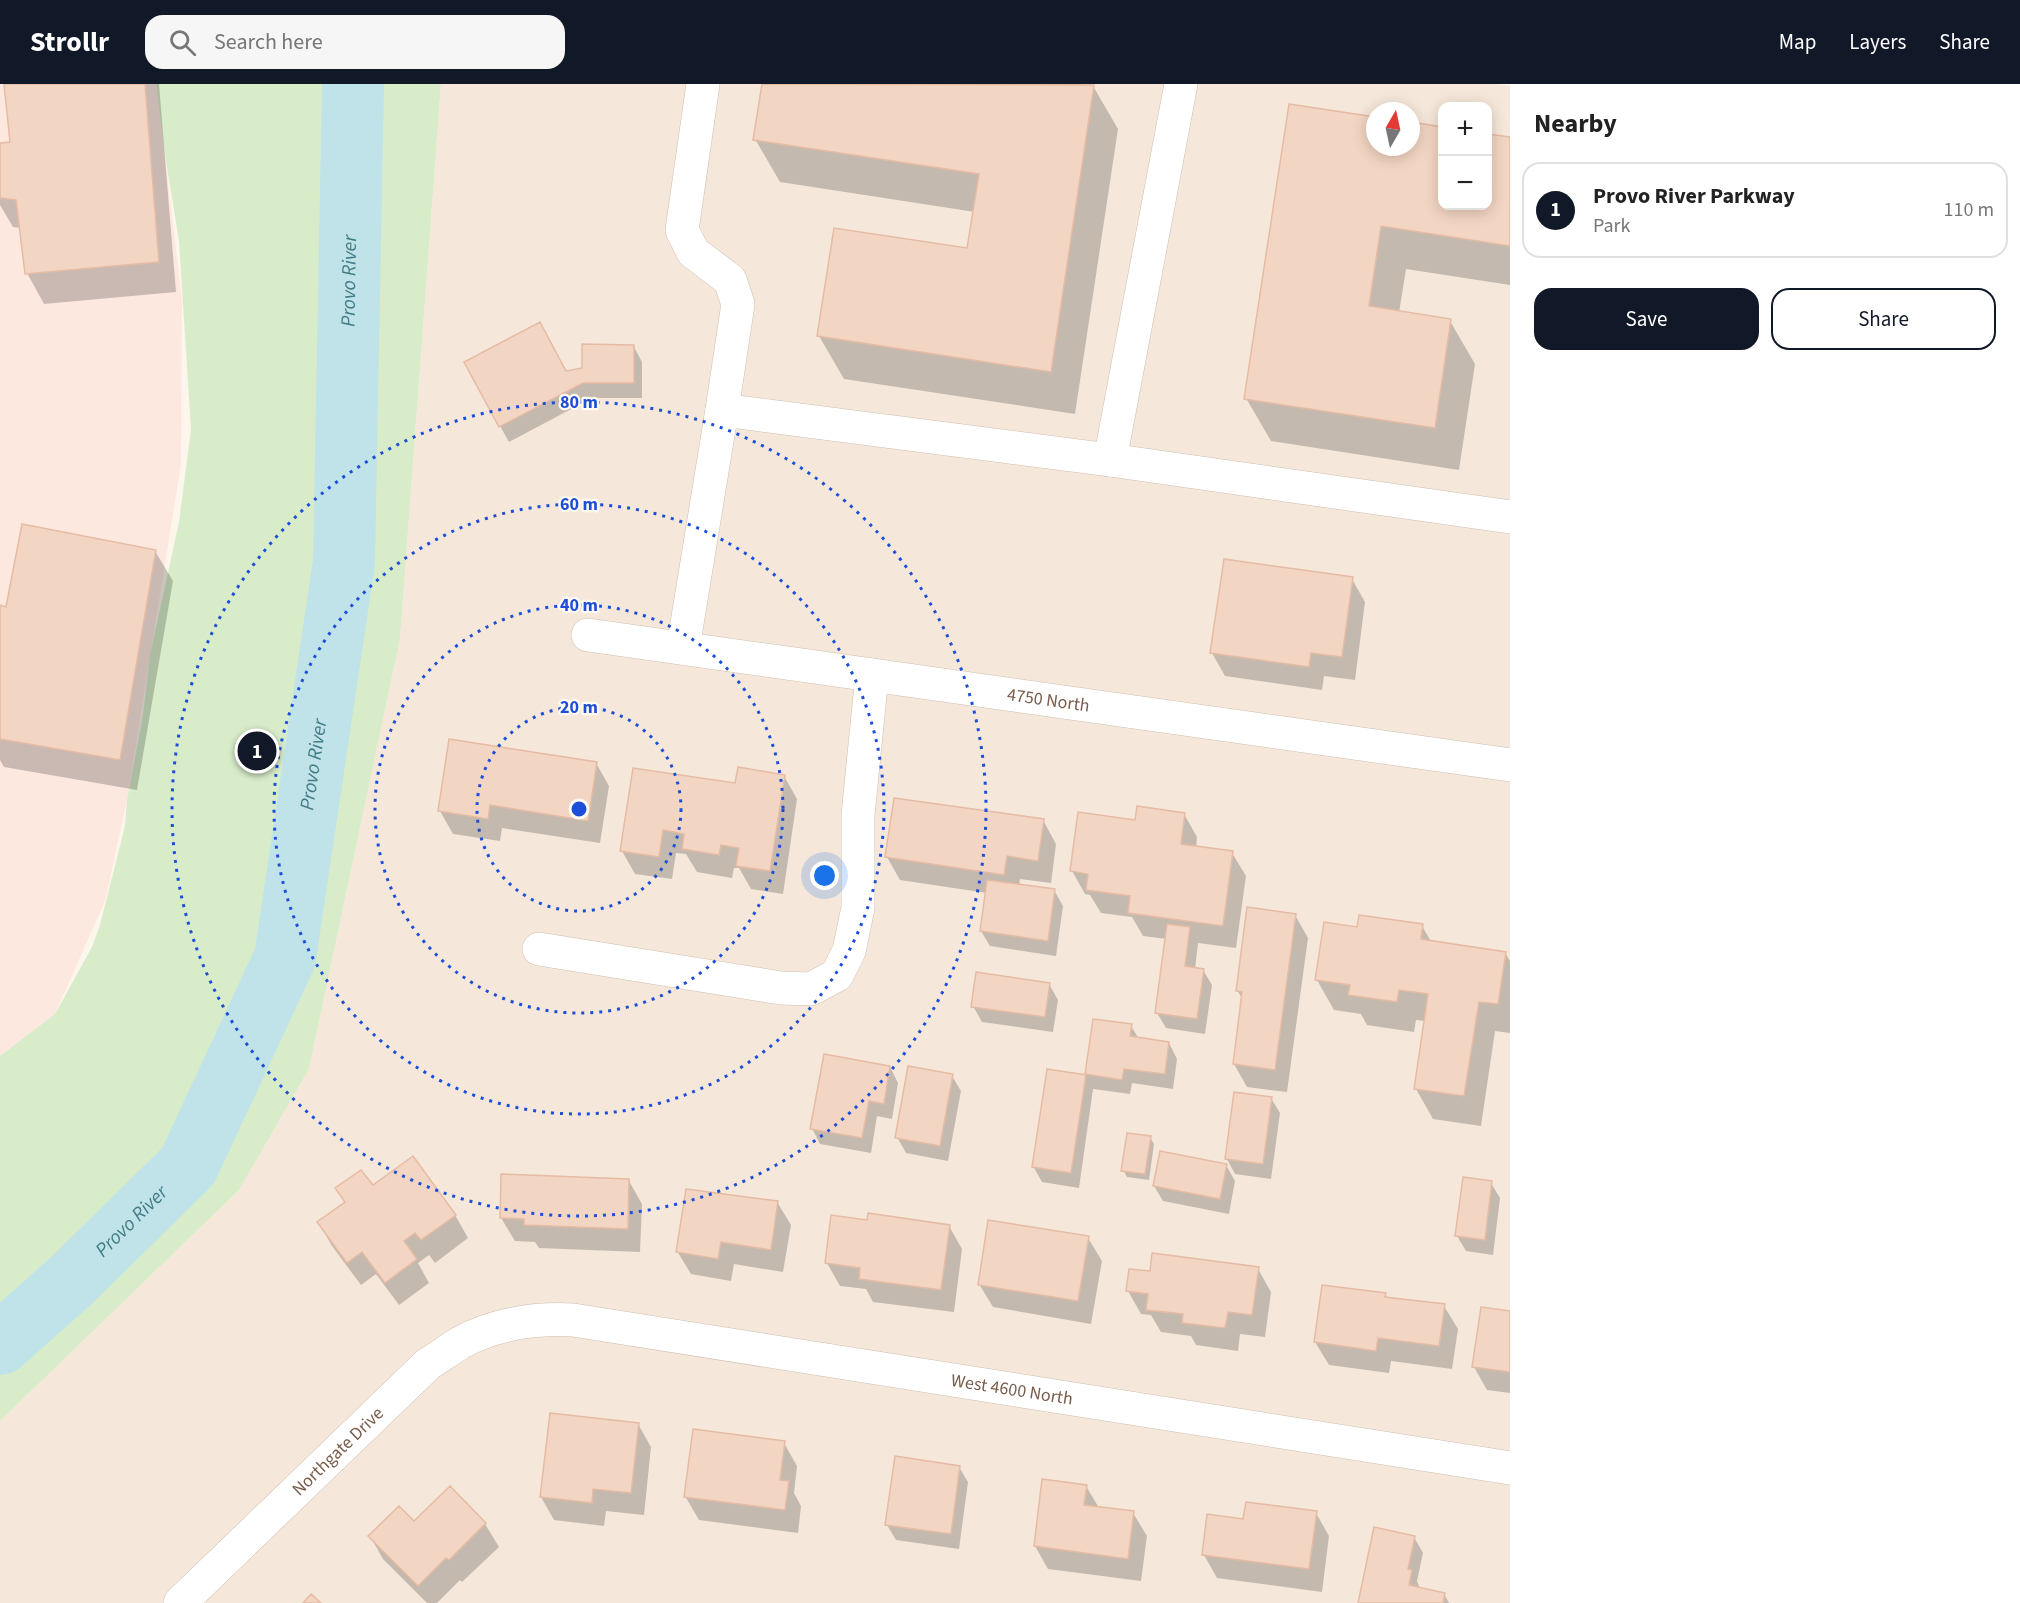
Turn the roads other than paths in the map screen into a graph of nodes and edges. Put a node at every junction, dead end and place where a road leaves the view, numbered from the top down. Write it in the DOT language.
graph roads {
  1 [pos="703,84"];
  2 [pos="1181,84"];
  3 [pos="722,410"];
  4 [pos="1110,460"];
  5 [pos="1510,517"];
  6 [pos="588,635"];
  7 [pos="683,648"];
  8 [pos="872,675"];
  9 [pos="1510,765"];
  10 [pos="539,949"];
  11 [pos="512,1325"];
  12 [pos="1510,1468"];
  13 [pos="180,1603"];
  1 -- 3 [label="street"];
  2 -- 4 [label="street"];
  3 -- 4 [label="street"];
  3 -- 7 [label="street"];
  4 -- 5 [label="street"];
  6 -- 7 [label="street, 4750 North"];
  7 -- 8 [label="street, 4750 North"];
  8 -- 9 [label="street, 4750 North"];
  8 -- 10 [label="street"];
  11 -- 12 [label="street, West 4600 North"];
  11 -- 13 [label="street, Northgate Drive"];
}
